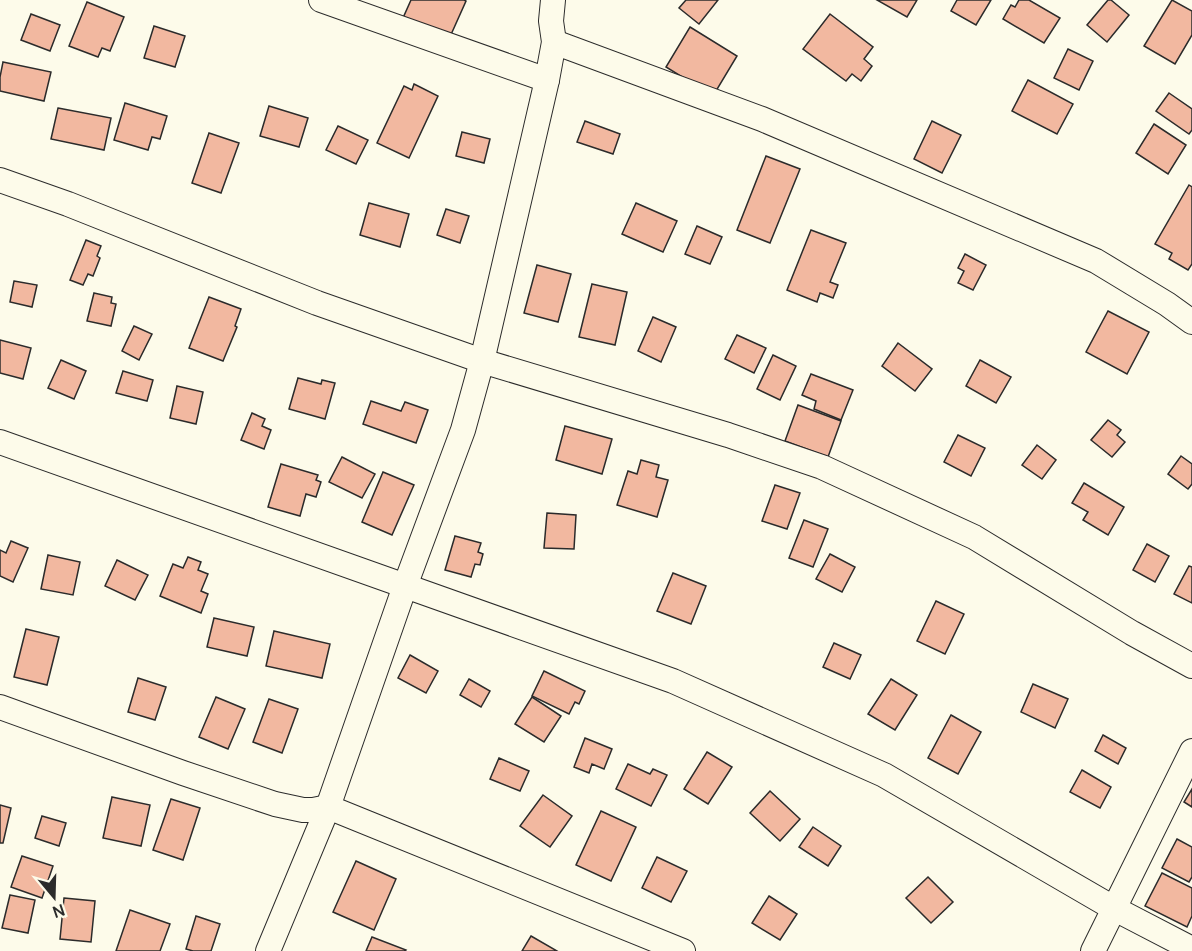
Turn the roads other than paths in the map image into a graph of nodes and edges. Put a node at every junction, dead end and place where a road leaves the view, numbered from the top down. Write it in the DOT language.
graph roads {
  1 [pos="321,0"];
  2 [pos="553,0"];
  3 [pos="554,42"];
  4 [pos="547,80"];
  5 [pos="0,180"];
  6 [pos="1192,322"];
  7 [pos="482,361"];
  8 [pos="0,442"];
  9 [pos="405,586"];
  10 [pos="1192,666"];
  11 [pos="0,707"];
  12 [pos="1192,751"];
  13 [pos="328,807"];
  14 [pos="1115,909"];
  15 [pos="1192,949"];
  16 [pos="268,951"];
  17 [pos="683,951"];
  18 [pos="1093,951"];
  1 -- 4 [label="street"];
  2 -- 3 [label="street"];
  3 -- 4 [label="street"];
  3 -- 6 [label="street"];
  4 -- 7 [label="street"];
  5 -- 7 [label="street"];
  7 -- 9 [label="street"];
  7 -- 10 [label="street"];
  8 -- 9 [label="street"];
  9 -- 13 [label="street"];
  9 -- 14 [label="street"];
  11 -- 13 [label="street"];
  12 -- 14 [label="street"];
  13 -- 16 [label="street"];
  13 -- 17 [label="street"];
  14 -- 15 [label="street"];
  14 -- 18 [label="street"];
}
